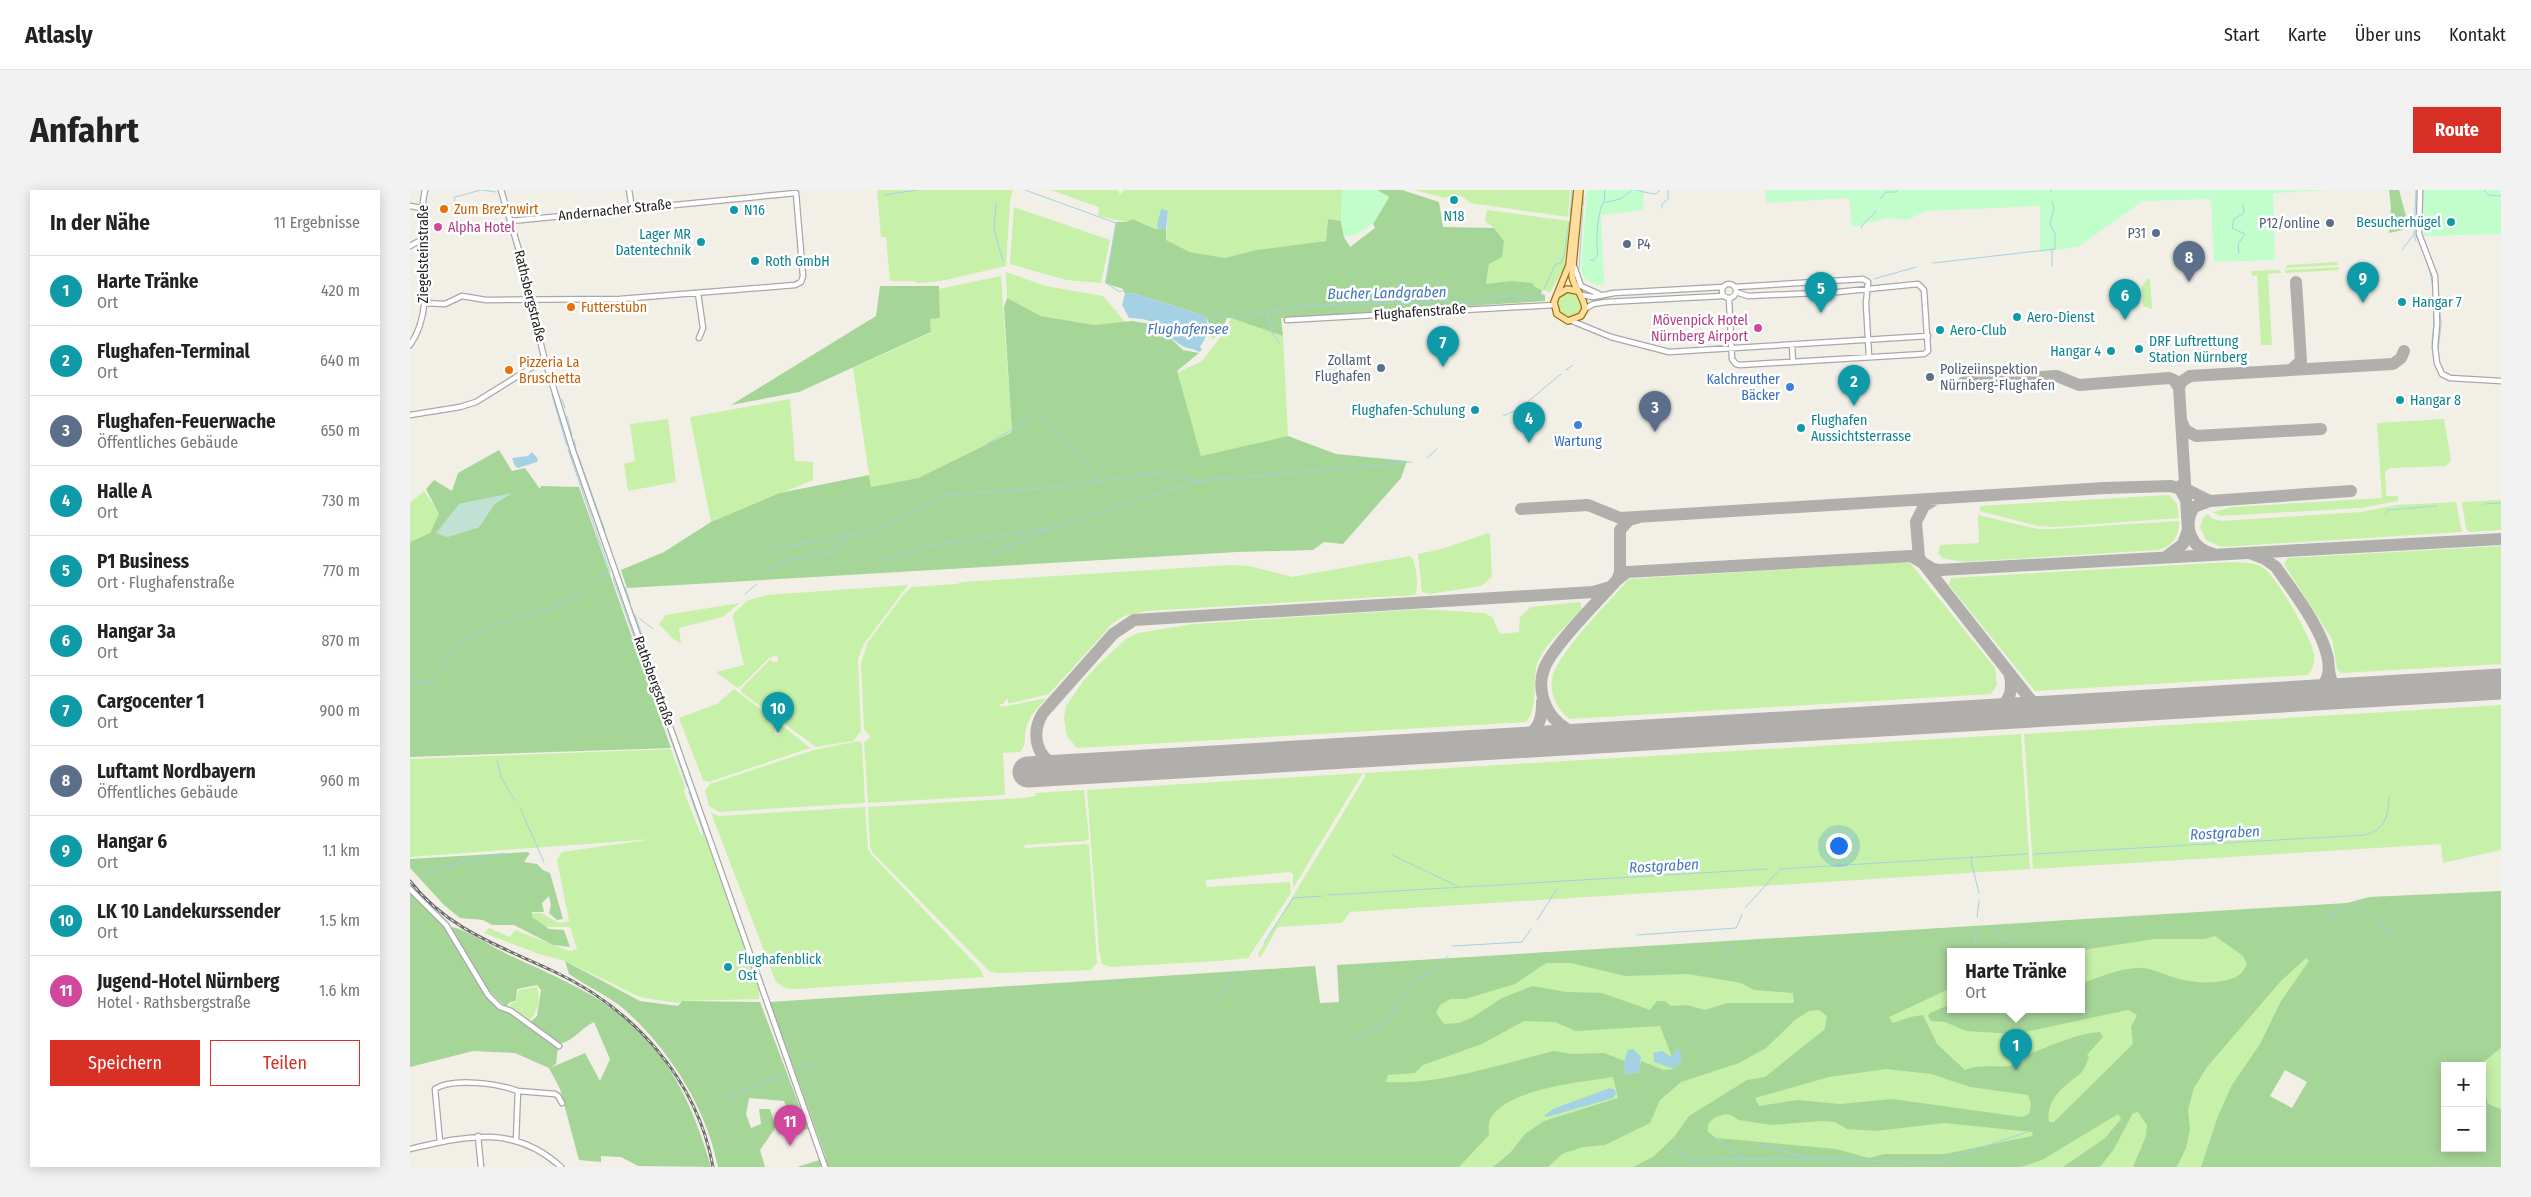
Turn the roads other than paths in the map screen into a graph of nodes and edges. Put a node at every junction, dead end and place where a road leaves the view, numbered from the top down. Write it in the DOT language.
graph roads {
  1 [pos="425,190"];
  2 [pos="501,190"];
  3 [pos="629,190"];
  4 [pos="755,190"];
  5 [pos="1579,190"];
  6 [pos="2420,190"];
  7 [pos="756,196"];
  8 [pos="410,206"];
  9 [pos="421,208"];
  10 [pos="632,208"];
  11 [pos="511,221"];
  12 [pos="422,240"];
  13 [pos="410,246"];
  14 [pos="1573,262"];
  15 [pos="1722,287"];
  16 [pos="1868,287"];
  17 [pos="1735,289"];
  18 [pos="698,293"];
  19 [pos="1580,293"];
  20 [pos="1603,295"];
  21 [pos="1556,296"];
  22 [pos="1723,296"];
  23 [pos="531,299"];
  24 [pos="1729,299"];
  25 [pos="424,303"];
  26 [pos="1554,304"];
  27 [pos="1586,309"];
  28 [pos="1286,320"];
  29 [pos="1572,321"];
  30 [pos="1928,336"];
  31 [pos="699,338"];
  32 [pos="1868,341"];
  33 [pos="410,345"];
  34 [pos="1792,345"];
  35 [pos="1732,349"];
  36 [pos="544,357"];
  37 [pos="1869,357"];
  38 [pos="1793,362"];
  39 [pos="2501,381"];
  40 [pos="410,415"];
  41 [pos="410,889"];
  42 [pos="559,1046"];
  43 [pos="518,1091"];
  44 [pos="562,1103"];
  45 [pos="478,1136"];
  46 [pos="516,1140"];
  47 [pos="440,1142"];
  48 [pos="410,1149"];
  49 [pos="480,1167"];
  50 [pos="561,1167"];
  51 [pos="825,1167"];
  1 -- 9 [label="street, Ziegelsteinstraße"];
  2 -- 11 [label="street, Rathsbergstraße"];
  3 -- 10 [label="street"];
  4 -- 7 [label="street"];
  5 -- 14 [label="main road"];
  5 -- 21 [label="main road"];
  6 -- 39 [label="street"];
  7 -- 10 [label="street, Andernacher Straße"];
  7 -- 18 [label="street, Andernacher Straße"];
  8 -- 9 [label="street"];
  9 -- 12 [label="street, Ziegelsteinstraße"];
  10 -- 11 [label="street, Andernacher Straße"];
  11 -- 23 [label="street, Rathsbergstraße"];
  12 -- 13 [label="street"];
  12 -- 25 [label="street, Ziegelsteinstraße"];
  14 -- 19 [label="main road"];
  14 -- 20 [label="street"];
  15 -- 17 [label="street"];
  15 -- 20 [label="street"];
  15 -- 22 [label="street"];
  16 -- 17 [label="street"];
  16 -- 17 [label="street"];
  16 -- 30 [label="street"];
  16 -- 32 [label="street"];
  17 -- 24 [label="street"];
  18 -- 23 [label="street, Andernacher Straße"];
  18 -- 31 [label="street"];
  19 -- 20 [label="street"];
  19 -- 21 [label="main road"];
  19 -- 27 [label="main road"];
  21 -- 26 [label="main road"];
  22 -- 24 [label="street"];
  22 -- 27 [label="street"];
  23 -- 25 [label="street, Andernacher Straße"];
  23 -- 36 [label="street, Rathsbergstraße"];
  24 -- 35 [label="street"];
  25 -- 33 [label="street, Ziegelsteinstraße"];
  26 -- 28 [label="street, Flughafenstraße"];
  26 -- 29 [label="main road"];
  27 -- 29 [label="main road"];
  29 -- 35 [label="street"];
  30 -- 32 [label="street"];
  30 -- 37 [label="street"];
  32 -- 34 [label="street"];
  32 -- 37 [label="street"];
  34 -- 35 [label="street"];
  34 -- 38 [label="street"];
  35 -- 38 [label="street"];
  36 -- 40 [label="street"];
  36 -- 51 [label="street, Rathsbergstraße"];
  37 -- 38 [label="street"];
  41 -- 42 [label="street"];
  43 -- 44 [label="street"];
  43 -- 46 [label="street"];
  43 -- 47 [label="street"];
  45 -- 46 [label="street"];
  45 -- 47 [label="street"];
  45 -- 49 [label="street"];
  46 -- 50 [label="street"];
  47 -- 48 [label="street"];
}
